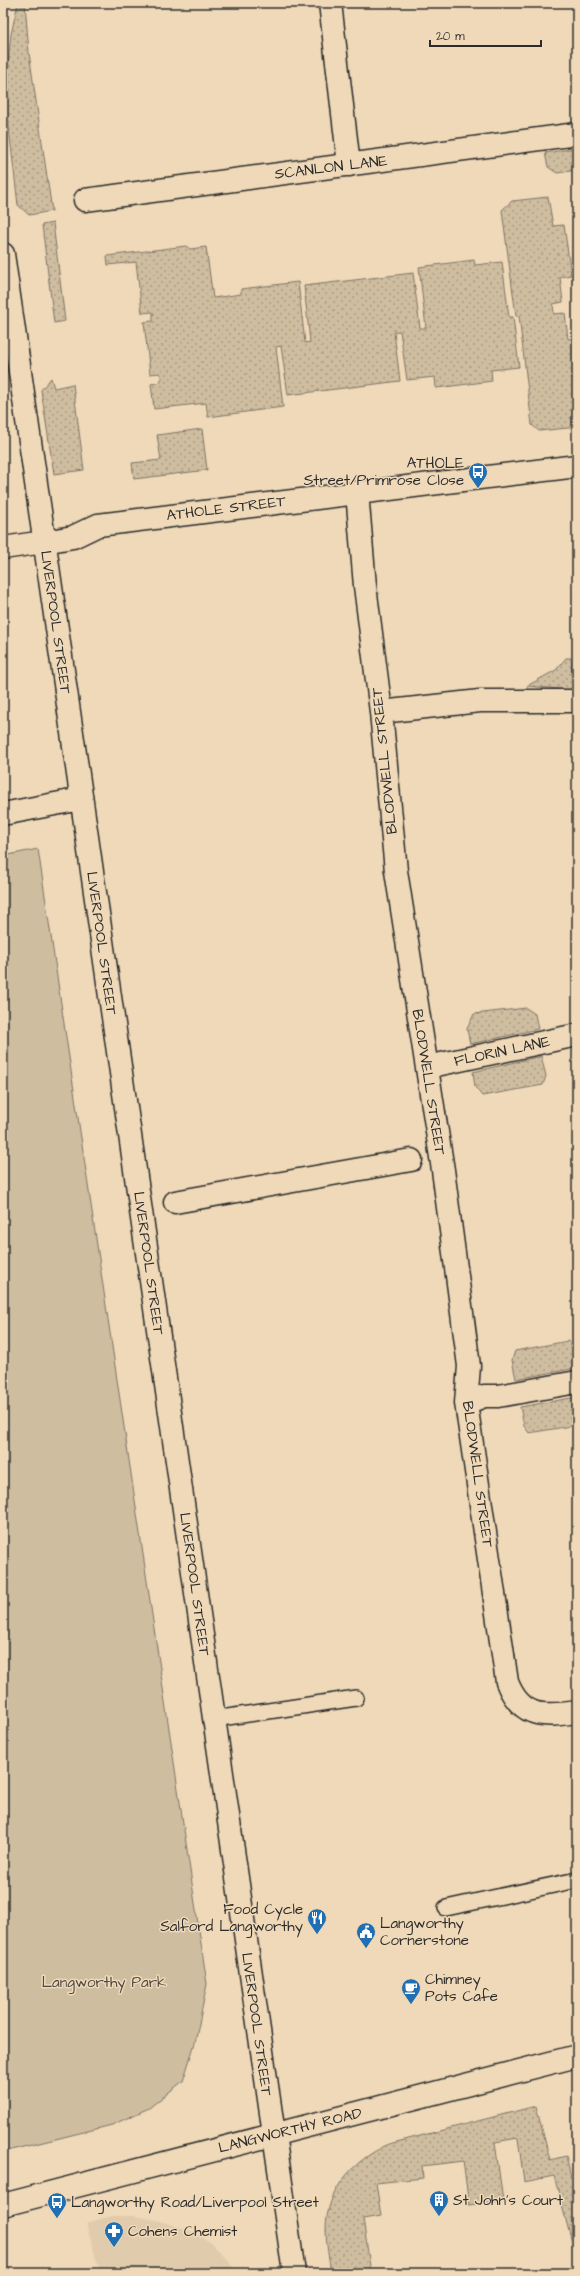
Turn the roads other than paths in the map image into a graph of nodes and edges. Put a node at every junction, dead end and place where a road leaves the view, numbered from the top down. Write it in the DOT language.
graph roads {
  1 [pos="330,3"];
  2 [pos="577,134"];
  3 [pos="349,165"];
  4 [pos="85,200"];
  5 [pos="3,254"];
  6 [pos="577,466"];
  7 [pos="357,492"];
  8 [pos="44,542"];
  9 [pos="3,548"];
  10 [pos="577,701"];
  11 [pos="381,712"];
  12 [pos="81,799"];
  13 [pos="3,814"];
  14 [pos="577,1035"];
  15 [pos="427,1067"];
  16 [pos="411,1160"];
  17 [pos="175,1202"];
  18 [pos="577,1382"];
  19 [pos="466,1403"];
  20 [pos="356,1698"];
  21 [pos="577,1712"];
  22 [pos="214,1719"];
  23 [pos="577,1880"];
  24 [pos="446,1908"];
  25 [pos="577,2056"];
  26 [pos="273,2135"];
  27 [pos="3,2206"];
  28 [pos="294,2273"];
  1 -- 3 [label="street"];
  2 -- 3 [label="street, SCANLON LANE"];
  3 -- 4 [label="street, SCANLON LANE"];
  5 -- 8 [label="street, LIVERPOOL STREET"];
  6 -- 7 [label="street, ATHOLE STREET"];
  7 -- 8 [label="street, ATHOLE STREET"];
  7 -- 11 [label="street, BLODWELL STREET"];
  8 -- 9 [label="street, ATHOLE STREET"];
  8 -- 12 [label="street, LIVERPOOL STREET"];
  10 -- 11 [label="street"];
  11 -- 15 [label="street, BLODWELL STREET"];
  12 -- 13 [label="street"];
  12 -- 22 [label="street, LIVERPOOL STREET"];
  14 -- 15 [label="street, FLORIN LANE"];
  15 -- 19 [label="street, BLODWELL STREET"];
  16 -- 17 [label="street"];
  18 -- 19 [label="street"];
  19 -- 21 [label="street, BLODWELL STREET"];
  20 -- 22 [label="lane"];
  22 -- 26 [label="street, LIVERPOOL STREET"];
  23 -- 24 [label="lane"];
  25 -- 26 [label="street, LANGWORTHY ROAD"];
  26 -- 27 [label="street, LANGWORTHY ROAD"];
  26 -- 28 [label="street, LIVERPOOL STREET"];
}
